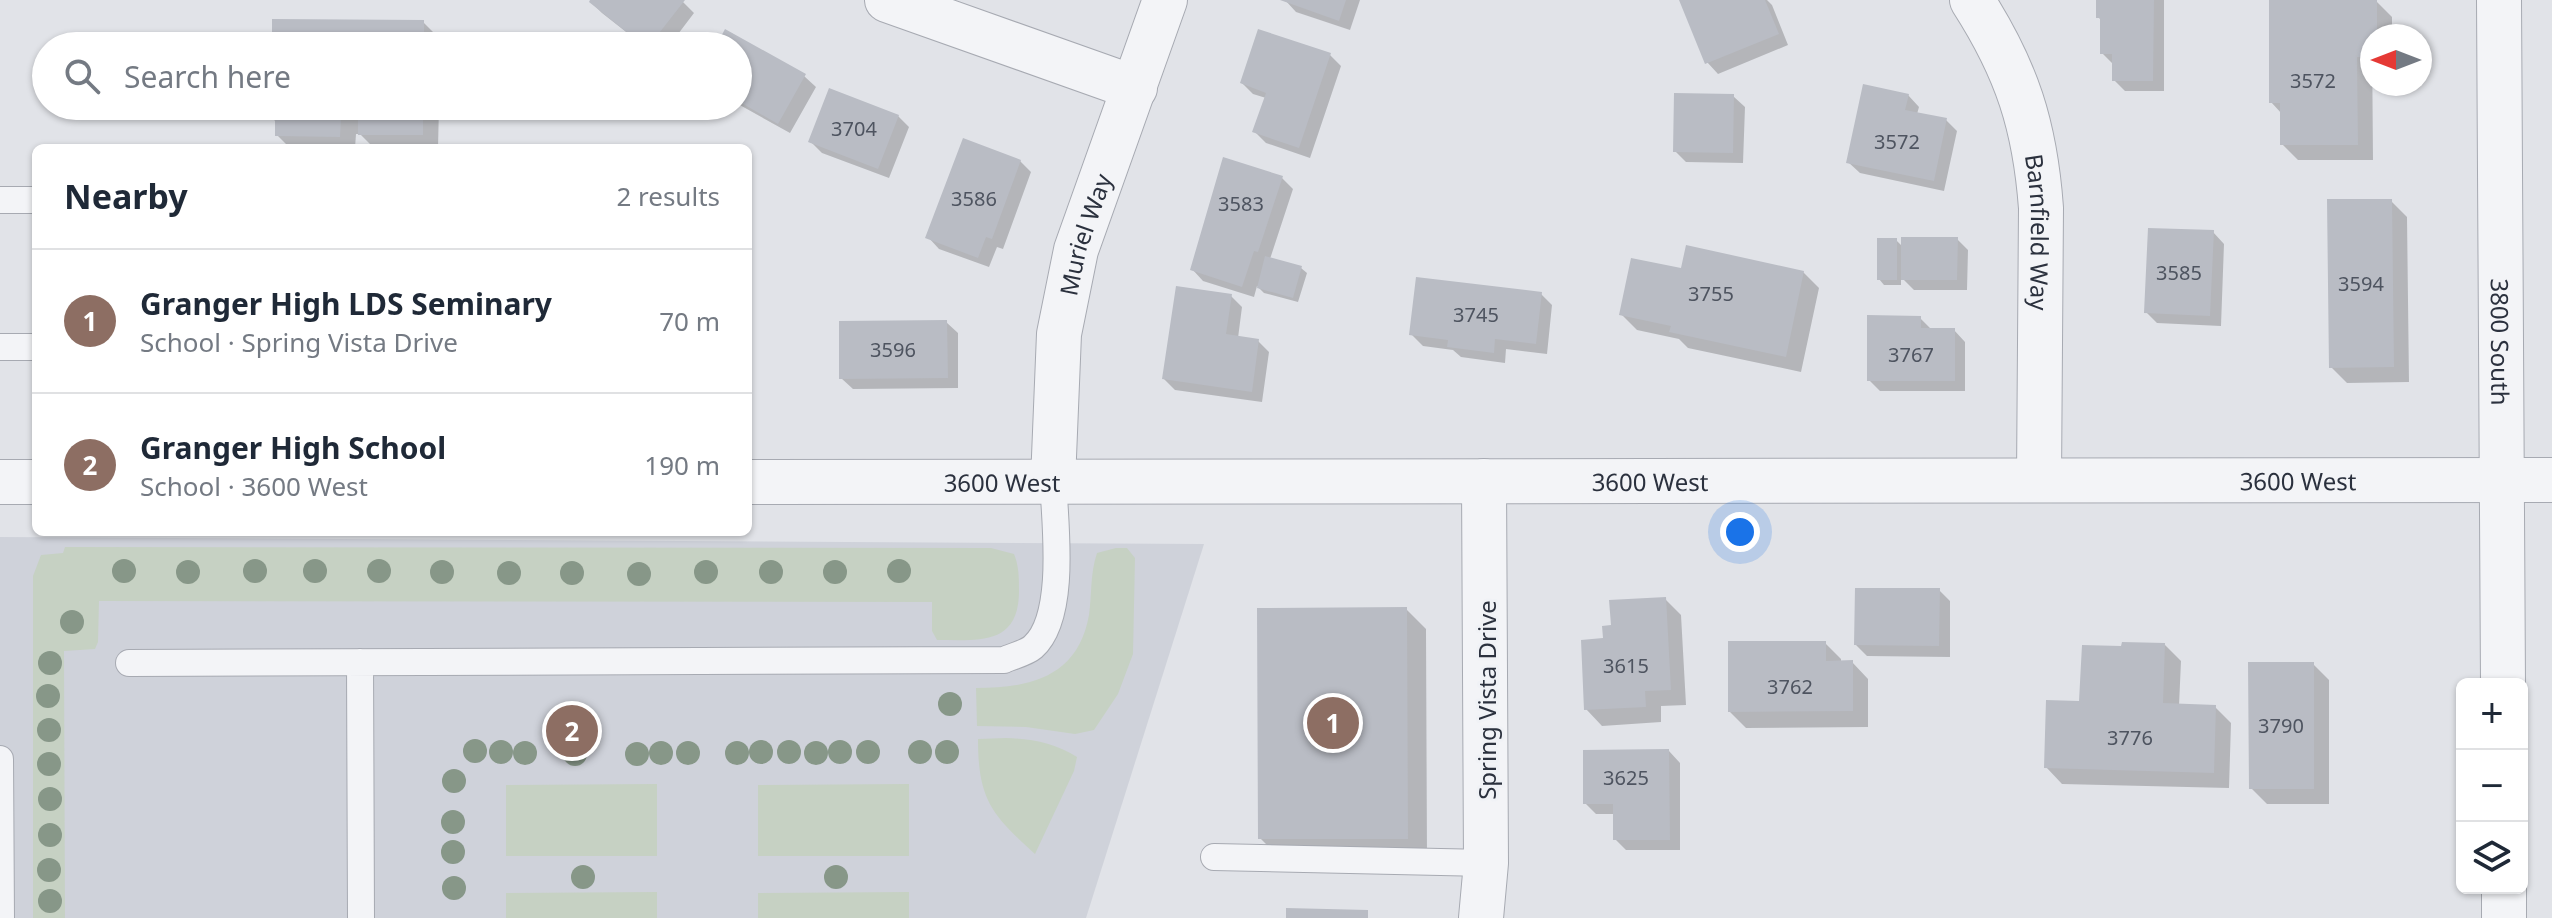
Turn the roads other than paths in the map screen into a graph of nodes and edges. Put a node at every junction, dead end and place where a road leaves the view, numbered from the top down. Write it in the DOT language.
graph roads {
  1 [pos="887,0"];
  2 [pos="1165,0"];
  3 [pos="1972,0"];
  4 [pos="2499,0"];
  5 [pos="1135,88"];
  6 [pos="0,200"];
  7 [pos="32,200"];
  8 [pos="0,347"];
  9 [pos="32,347"];
  10 [pos="2039,480"];
  11 [pos="2501,480"];
  12 [pos="2552,480"];
  13 [pos="1053,481"];
  14 [pos="1484,481"];
  15 [pos="0,482"];
  16 [pos="32,482"];
  17 [pos="752,482"];
  18 [pos="360,662"];
  19 [pos="129,663"];
  20 [pos="2503,678"];
  21 [pos="0,759"];
  22 [pos="1214,857"];
  23 [pos="1486,863"];
  24 [pos="2504,894"];
  25 [pos="1,918"];
  26 [pos="361,918"];
  27 [pos="1481,918"];
  28 [pos="2504,918"];
  1 -- 5 [label="street"];
  2 -- 5 [label="street, Muriel Way"];
  3 -- 10 [label="street, Barnfield Way"];
  4 -- 11 [label="street, 3800 South"];
  5 -- 13 [label="street, Muriel Way"];
  6 -- 7 [label="lane"];
  8 -- 9 [label="lane"];
  10 -- 11 [label="street, 3600 West"];
  10 -- 14 [label="street, 3600 West"];
  11 -- 12 [label="street, 3600 West"];
  11 -- 20 [label="street, 3800 South"];
  13 -- 14 [label="street, 3600 West"];
  13 -- 17 [label="street, 3600 West"];
  13 -- 18 [label="lane"];
  14 -- 23 [label="street, Spring Vista Drive"];
  15 -- 16 [label="street"];
  18 -- 19 [label="lane"];
  18 -- 26 [label="lane"];
  21 -- 25 [label="lane"];
  22 -- 23 [label="lane"];
  23 -- 27 [label="street, Spring Vista Drive"];
  24 -- 28 [label="street"];
}
